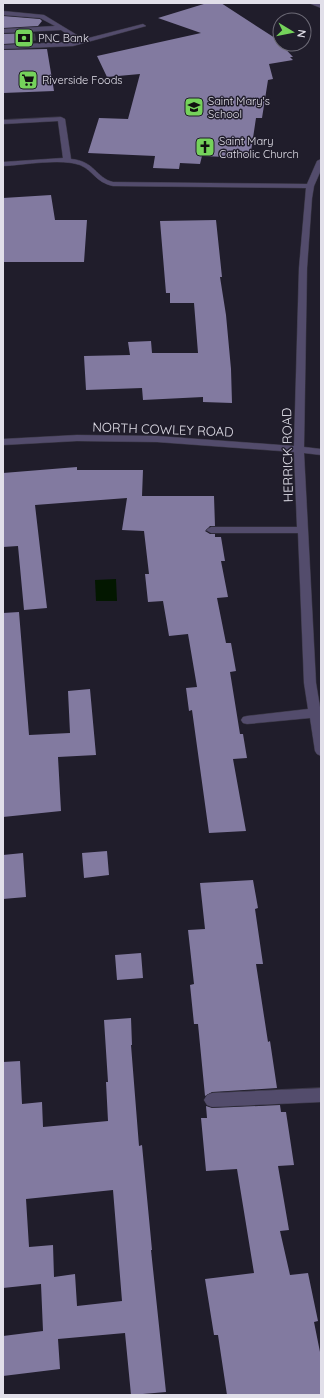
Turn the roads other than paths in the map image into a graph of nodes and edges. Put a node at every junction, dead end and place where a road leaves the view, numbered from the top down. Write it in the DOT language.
graph roads {
  1 [pos="313,3"];
  2 [pos="321,6"];
  3 [pos="3,13"];
  4 [pos="143,26"];
  5 [pos="62,28"];
  6 [pos="3,31"];
  7 [pos="32,38"];
  8 [pos="73,44"];
  9 [pos="3,47"];
  10 [pos="3,122"];
  11 [pos="67,160"];
  12 [pos="321,161"];
  13 [pos="3,164"];
  14 [pos="310,186"];
  15 [pos="3,442"];
  16 [pos="299,449"];
  17 [pos="321,452"];
  18 [pos="211,530"];
  19 [pos="303,530"];
  20 [pos="315,713"];
  21 [pos="247,720"];
  22 [pos="321,751"];
  23 [pos="321,1095"];
  24 [pos="212,1100"];
  1 -- 2 [label="street"];
  3 -- 5 [label="street"];
  4 -- 8 [label="street"];
  5 -- 7 [label="street"];
  5 -- 8 [label="street"];
  6 -- 7 [label="street"];
  7 -- 8 [label="street"];
  7 -- 9 [label="street"];
  10 -- 11 [label="street"];
  11 -- 13 [label="street"];
  11 -- 14 [label="street"];
  12 -- 14 [label="street, HERRICK ROAD"];
  14 -- 16 [label="street, HERRICK ROAD"];
  15 -- 16 [label="street, NORTH COWLEY ROAD"];
  16 -- 17 [label="street, NORTH COWLEY ROAD"];
  16 -- 19 [label="street, HERRICK ROAD"];
  18 -- 19 [label="street"];
  19 -- 20 [label="street, HERRICK ROAD"];
  20 -- 21 [label="street"];
  20 -- 22 [label="street, HERRICK ROAD"];
  23 -- 24 [label="street"];
}
